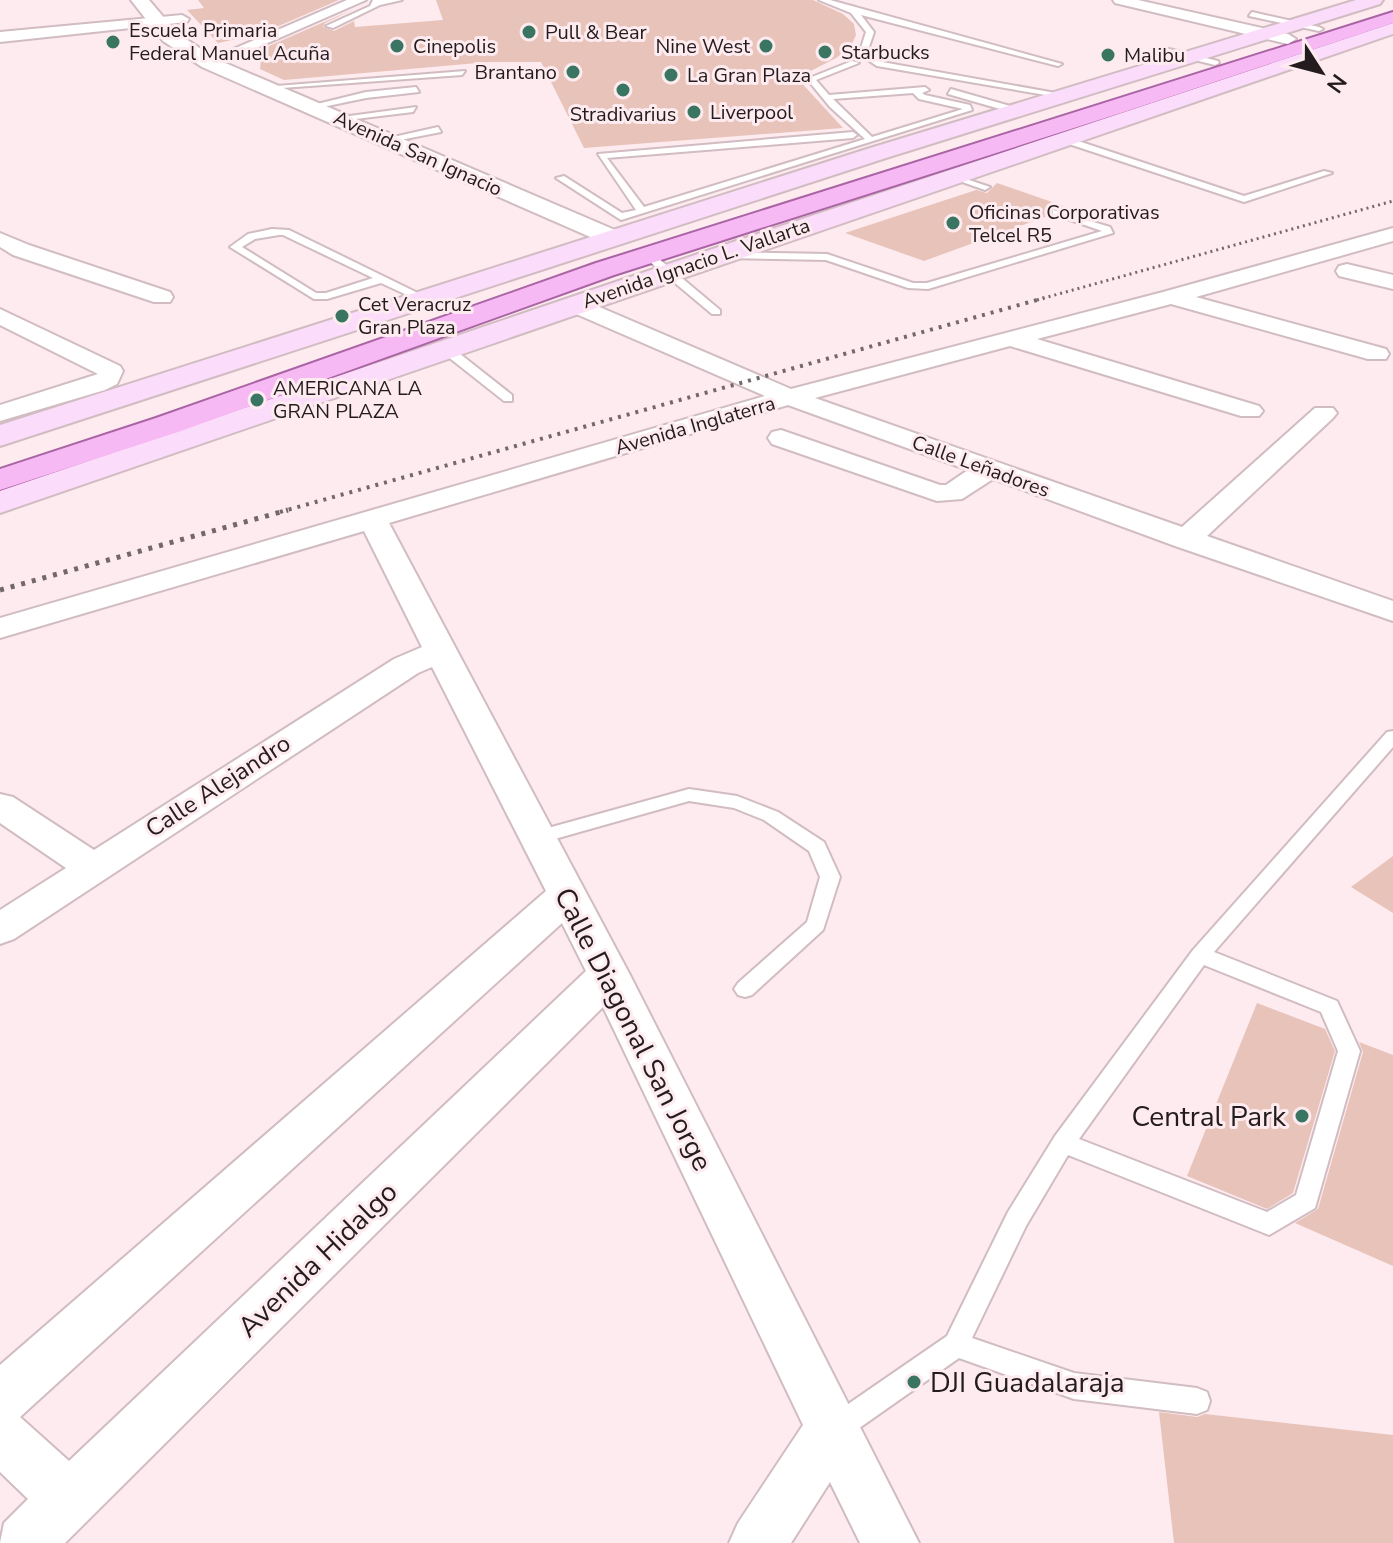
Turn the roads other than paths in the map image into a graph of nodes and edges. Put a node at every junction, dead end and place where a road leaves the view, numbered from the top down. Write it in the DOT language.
graph roads {
  1 [pos="140,0"];
  2 [pos="169,0"];
  3 [pos="328,0"];
  4 [pos="359,0"];
  5 [pos="398,0"];
  6 [pos="823,0"];
  7 [pos="1120,0"];
  8 [pos="1374,0"];
  9 [pos="378,2"];
  10 [pos="1393,5"];
  11 [pos="854,11"];
  12 [pos="1393,17"];
  13 [pos="182,19"];
  14 [pos="155,21"];
  15 [pos="330,26"];
  16 [pos="1393,28"];
  17 [pos="1281,33"];
  18 [pos="0,37"];
  19 [pos="1165,50"];
  20 [pos="214,59"];
  21 [pos="868,59"];
  22 [pos="1203,60"];
  23 [pos="855,63"];
  24 [pos="1058,64"];
  25 [pos="894,72"];
  26 [pos="462,73"];
  27 [pos="863,73"];
  28 [pos="1243,78"];
  29 [pos="871,83"];
  30 [pos="901,85"];
  31 [pos="268,87"];
  32 [pos="416,90"];
  33 [pos="914,90"];
  34 [pos="878,92"];
  35 [pos="829,97"];
  36 [pos="1056,97"];
  37 [pos="313,106"];
  38 [pos="1158,107"];
  39 [pos="1019,108"];
  40 [pos="413,109"];
  41 [pos="339,118"];
  42 [pos="438,130"];
  43 [pos="866,136"];
  44 [pos="385,140"];
  45 [pos="1066,140"];
  46 [pos="961,169"];
  47 [pos="1327,173"];
  48 [pos="561,178"];
  49 [pos="985,187"];
  50 [pos="855,201"];
  51 [pos="722,203"];
  52 [pos="642,211"];
  53 [pos="1057,212"];
  54 [pos="1393,234"];
  55 [pos="613,238"];
  56 [pos="0,239"];
  57 [pos="721,254"];
  58 [pos="654,259"];
  59 [pos="1347,271"];
  60 [pos="382,279"];
  61 [pos="1393,282"];
  62 [pos="162,297"];
  63 [pos="1171,297"];
  64 [pos="424,299"];
  65 [pos="575,305"];
  66 [pos="716,312"];
  67 [pos="0,316"];
  68 [pos="1010,339"];
  69 [pos="446,349"];
  70 [pos="1377,354"];
  71 [pos="789,397"];
  72 [pos="508,398"];
  73 [pos="1250,411"];
  74 [pos="0,413"];
  75 [pos="1324,413"];
  76 [pos="0,436"];
  77 [pos="781,438"];
  78 [pos="0,455"];
  79 [pos="989,469"];
  80 [pos="0,480"];
  81 [pos="0,503"];
  82 [pos="372,519"];
  83 [pos="1185,540"];
  84 [pos="1393,612"];
  85 [pos="0,628"];
  86 [pos="440,651"];
  87 [pos="1389,747"];
  88 [pos="0,806"];
  89 [pos="537,838"];
  90 [pos="92,867"];
  91 [pos="566,896"];
  92 [pos="0,929"];
  93 [pos="1200,955"];
  94 [pos="609,975"];
  95 [pos="745,989"];
  96 [pos="1063,1143"];
  97 [pos="956,1345"];
  98 [pos="0,1400"];
  99 [pos="1197,1401"];
  100 [pos="832,1430"];
  101 [pos="0,1435"];
  102 [pos="69,1499"];
  103 [pos="24,1543"];
  104 [pos="758,1543"];
  105 [pos="890,1543"];
  1 -- 14 [label="street, Avenida San Ignacio"];
  2 -- 13 [label="street, Avenida San Ignacio"];
  3 -- 20 [label="street"];
  4 -- 20 [label="street"];
  5 -- 9 [label="lane"];
  6 -- 11 [label="lane"];
  7 -- 17 [label="street"];
  8 -- 17 [label="main road, Avenida Ignacio L. Vallarta"];
  9 -- 15 [label="lane"];
  10 -- 17 [label="main road, Avenida Ignacio L. Vallarta"];
  11 -- 21 [label="lane"];
  11 -- 24 [label="lane"];
  12 -- 17 [label="main road, Avenida Ignacio L. Vallarta"];
  13 -- 14 [label="street"];
  13 -- 20 [label="street, Avenida San Ignacio"];
  14 -- 18 [label="street"];
  14 -- 20 [label="street, Avenida San Ignacio"];
  16 -- 28 [label="main road, Avenida Ignacio L. Vallarta"];
  17 -- 22 [label="main road, Avenida Ignacio L. Vallarta"];
  17 -- 28 [label="main road"];
  17 -- 58 [label="main road, Avenida Ignacio L. Vallarta"];
  19 -- 22 [label="lane"];
  20 -- 31 [label="street, Avenida San Ignacio"];
  21 -- 23 [label="lane"];
  21 -- 36 [label="lane"];
  22 -- 36 [label="main road, Avenida Ignacio L. Vallarta"];
  22 -- 58 [label="main road, Avenida Ignacio L. Vallarta"];
  23 -- 27 [label="lane"];
  23 -- 35 [label="lane"];
  25 -- 36 [label="lane"];
  26 -- 31 [label="lane"];
  28 -- 38 [label="main road, Avenida Ignacio L. Vallarta"];
  29 -- 34 [label="lane"];
  30 -- 39 [label="lane"];
  31 -- 37 [label="street, Avenida San Ignacio"];
  32 -- 37 [label="lane"];
  33 -- 34 [label="lane"];
  33 -- 39 [label="lane"];
  33 -- 43 [label="lane"];
  34 -- 35 [label="lane"];
  35 -- 43 [label="lane"];
  36 -- 39 [label="main road, Avenida Ignacio L. Vallarta"];
  37 -- 41 [label="street, Avenida San Ignacio"];
  38 -- 45 [label="main road, Avenida Ignacio L. Vallarta"];
  38 -- 46 [label="main road"];
  39 -- 51 [label="main road, Avenida Ignacio L. Vallarta"];
  40 -- 41 [label="lane"];
  41 -- 44 [label="street, Avenida San Ignacio"];
  42 -- 44 [label="lane"];
  43 -- 52 [label="lane"];
  43 -- 52 [label="lane"];
  44 -- 55 [label="street, Avenida San Ignacio"];
  45 -- 46 [label="main road, Avenida Ignacio L. Vallarta"];
  45 -- 47 [label="lane"];
  46 -- 49 [label="lane"];
  46 -- 57 [label="main road, Avenida Ignacio L. Vallarta"];
  48 -- 52 [label="lane"];
  50 -- 58 [label="main road"];
  51 -- 55 [label="main road, Avenida Ignacio L. Vallarta"];
  51 -- 58 [label="main road"];
  53 -- 57 [label="lane"];
  54 -- 63 [label="street, Avenida Inglaterra"];
  55 -- 64 [label="main road, Avenida Ignacio L. Vallarta"];
  56 -- 62 [label="street"];
  57 -- 58 [label="main road, Avenida Ignacio L. Vallarta"];
  58 -- 65 [label="main road, Avenida Ignacio L. Vallarta"];
  58 -- 66 [label="lane"];
  58 -- 78 [label="main road, Avenida Ignacio L. Vallarta"];
  58 -- 80 [label="main road, Avenida Ignacio L. Vallarta"];
  59 -- 61 [label="street"];
  60 -- 60 [label="lane"];
  60 -- 64 [label="lane"];
  63 -- 68 [label="street, Avenida Inglaterra"];
  63 -- 70 [label="street"];
  64 -- 76 [label="main road, Avenida Ignacio L. Vallarta"];
  65 -- 69 [label="main road, Avenida Ignacio L. Vallarta"];
  65 -- 71 [label="street, Calle Leñadores"];
  67 -- 74 [label="street"];
  68 -- 71 [label="street, Avenida Inglaterra"];
  68 -- 73 [label="street"];
  69 -- 72 [label="lane"];
  69 -- 81 [label="main road, Avenida Ignacio L. Vallarta"];
  71 -- 79 [label="street, Calle Leñadores"];
  71 -- 82 [label="street, Avenida Inglaterra"];
  75 -- 83 [label="street"];
  77 -- 79 [label="street"];
  79 -- 83 [label="street, Calle Leñadores"];
  82 -- 85 [label="street, Avenida Inglaterra"];
  82 -- 86 [label="street, Calle Diagonal San Jorge"];
  83 -- 84 [label="street, Calle Leñadores"];
  86 -- 89 [label="street, Calle Diagonal San Jorge"];
  86 -- 90 [label="street, Calle Alejandro"];
  87 -- 93 [label="lane"];
  88 -- 90 [label="street"];
  89 -- 91 [label="street, Calle Diagonal San Jorge"];
  89 -- 95 [label="lane"];
  90 -- 92 [label="street, Calle Alejandro"];
  91 -- 94 [label="street, Calle Diagonal San Jorge"];
  91 -- 98 [label="street"];
  93 -- 96 [label="lane"];
  93 -- 96 [label="lane"];
  94 -- 100 [label="street, Calle Diagonal San Jorge"];
  94 -- 102 [label="street, Avenida Hidalgo"];
  96 -- 97 [label="lane"];
  97 -- 99 [label="lane"];
  97 -- 100 [label="lane"];
  100 -- 104 [label="street"];
  100 -- 105 [label="street, Calle Diagonal San Jorge"];
  101 -- 102 [label="street"];
  102 -- 103 [label="street, Avenida Hidalgo"];
}
